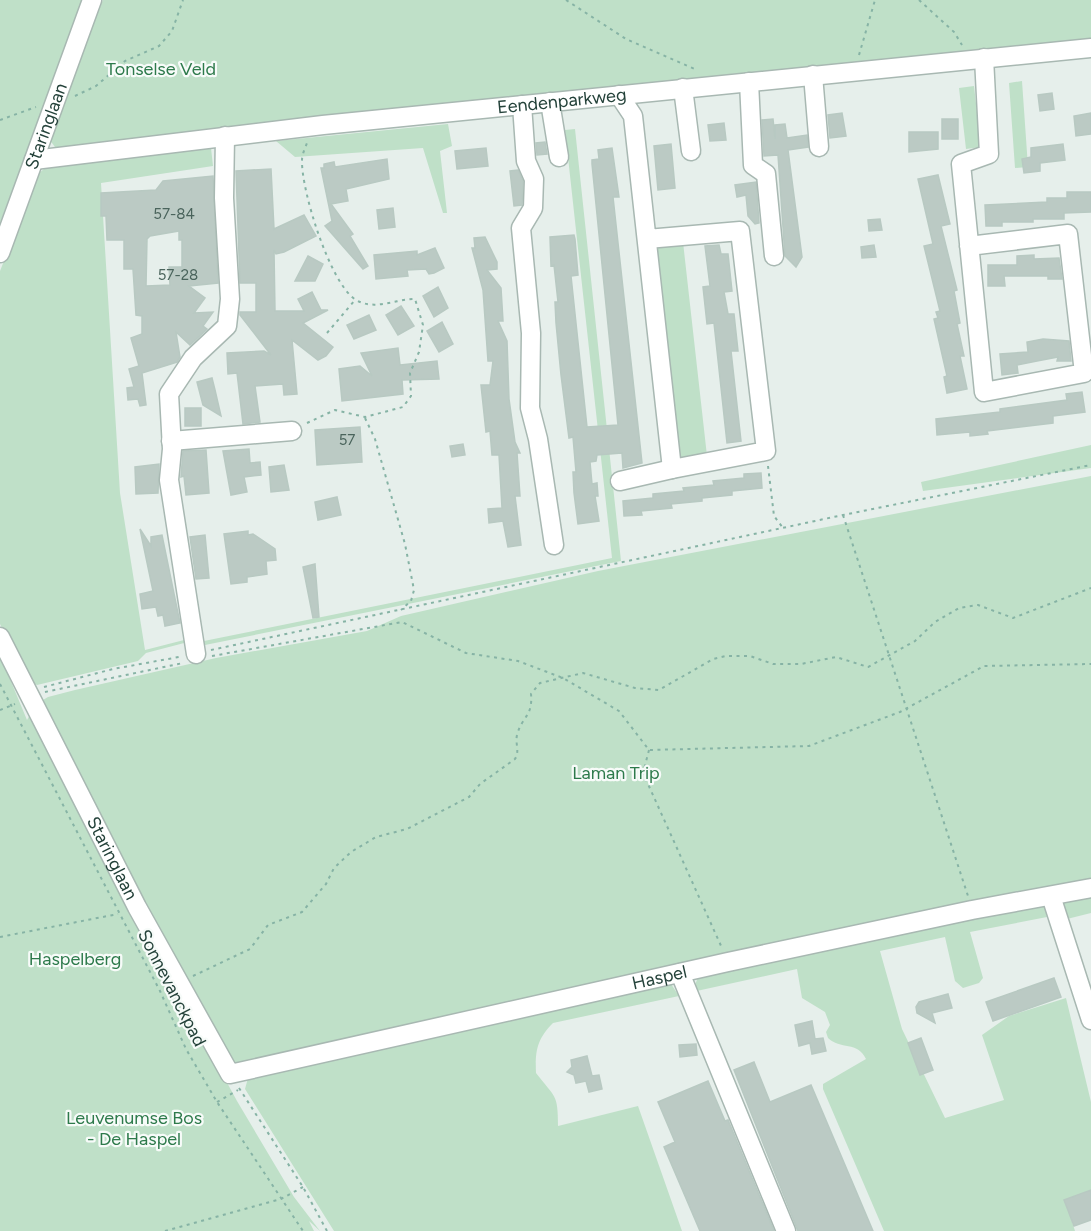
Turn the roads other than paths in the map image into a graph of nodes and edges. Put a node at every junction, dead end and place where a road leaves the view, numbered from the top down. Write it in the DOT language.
graph roads {
  1 [pos="92,0"];
  2 [pos="1091,48"];
  3 [pos="978,59"];
  4 [pos="813,75"];
  5 [pos="749,82"];
  6 [pos="684,88"];
  7 [pos="619,95"];
  8 [pos="550,102"];
  9 [pos="522,105"];
  10 [pos="225,136"];
  11 [pos="819,147"];
  12 [pos="691,151"];
  13 [pos="559,157"];
  14 [pos="34,160"];
  15 [pos="647,239"];
  16 [pos="969,246"];
  17 [pos="0,253"];
  18 [pos="774,256"];
  19 [pos="1087,373"];
  20 [pos="292,430"];
  21 [pos="171,441"];
  22 [pos="672,469"];
  23 [pos="620,480"];
  24 [pos="554,545"];
  25 [pos="0,637"];
  26 [pos="196,658"];
  27 [pos="1091,888"];
  28 [pos="1051,896"];
  29 [pos="680,973"];
  30 [pos="1091,1020"];
  31 [pos="235,1081"];
  32 [pos="786,1231"];
  1 -- 14 [label="street, Staringlaan"];
  2 -- 3 [label="street, Eendenparkweg"];
  3 -- 4 [label="street, Eendenparkweg"];
  3 -- 16 [label="street"];
  4 -- 5 [label="street, Eendenparkweg"];
  4 -- 11 [label="street"];
  5 -- 6 [label="street, Eendenparkweg"];
  5 -- 18 [label="street"];
  6 -- 7 [label="street, Eendenparkweg"];
  6 -- 12 [label="street"];
  7 -- 8 [label="street, Eendenparkweg"];
  7 -- 15 [label="street"];
  8 -- 9 [label="street, Eendenparkweg"];
  8 -- 13 [label="street"];
  9 -- 10 [label="street, Eendenparkweg"];
  9 -- 24 [label="street"];
  10 -- 14 [label="street, Eendenparkweg"];
  10 -- 21 [label="street"];
  14 -- 17 [label="street, Staringlaan"];
  15 -- 22 [label="street"];
  15 -- 22 [label="street"];
  16 -- 19 [label="street"];
  16 -- 19 [label="street"];
  20 -- 21 [label="street"];
  21 -- 26 [label="street"];
  22 -- 23 [label="street"];
  25 -- 31 [label="street, Staringlaan"];
  27 -- 28 [label="street, Haspel"];
  28 -- 29 [label="street, Haspel"];
  28 -- 30 [label="street"];
  29 -- 31 [label="street, Haspel"];
  29 -- 32 [label="street"];
}
